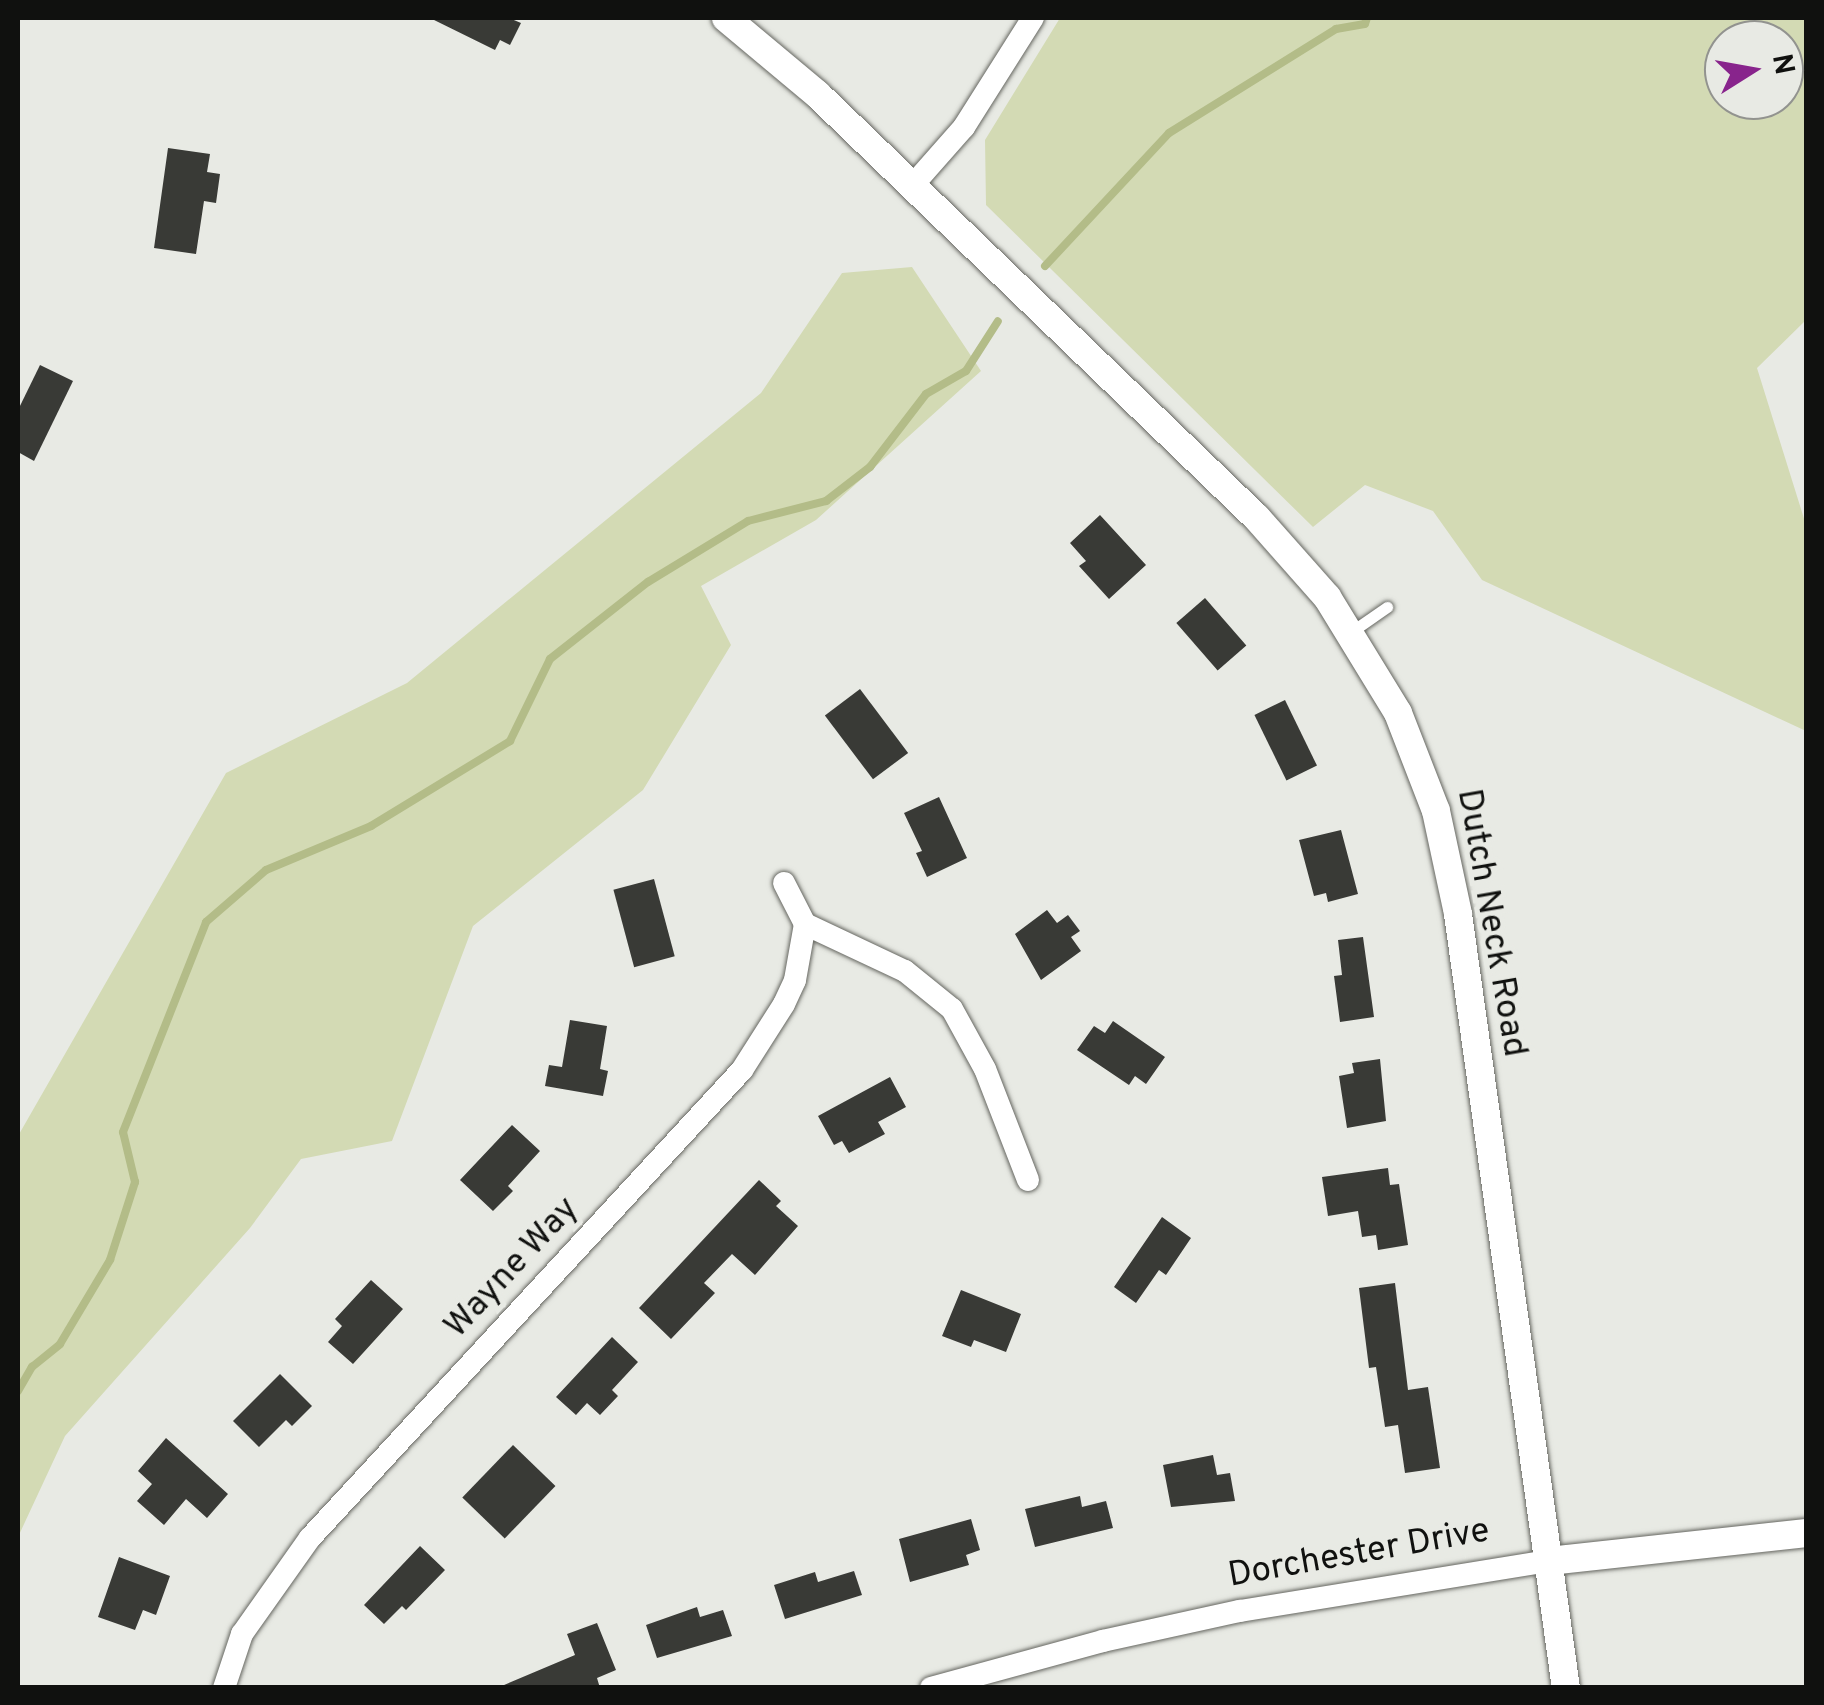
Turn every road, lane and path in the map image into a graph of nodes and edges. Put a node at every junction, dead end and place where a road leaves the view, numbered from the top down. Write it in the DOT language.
graph roads {
  1 [pos="726,18"];
  2 [pos="1033,18"];
  3 [pos="912,186"];
  4 [pos="1387,607"];
  5 [pos="1351,632"];
  6 [pos="784,883"];
  7 [pos="806,924"];
  8 [pos="1028,1180"];
  9 [pos="1806,1532"];
  10 [pos="1548,1561"];
  11 [pos="976,1681"];
  12 [pos="224,1688"];
  13 [pos="931,1688"];
  14 [pos="1566,1688"];
  1 -- 3 [label="street, Dutch Neck Road"];
  2 -- 3 [label="street"];
  3 -- 5 [label="street, Dutch Neck Road"];
  4 -- 5 [label="lane"];
  5 -- 10 [label="street, Dutch Neck Road"];
  6 -- 7 [label="street"];
  7 -- 8 [label="street"];
  7 -- 12 [label="street, Wayne Way"];
  9 -- 10 [label="street, Dorchester Drive"];
  10 -- 11 [label="street, Dorchester Drive"];
  10 -- 14 [label="street, Dutch Neck Road"];
  11 -- 13 [label="street, Dorchester Drive"];
}
